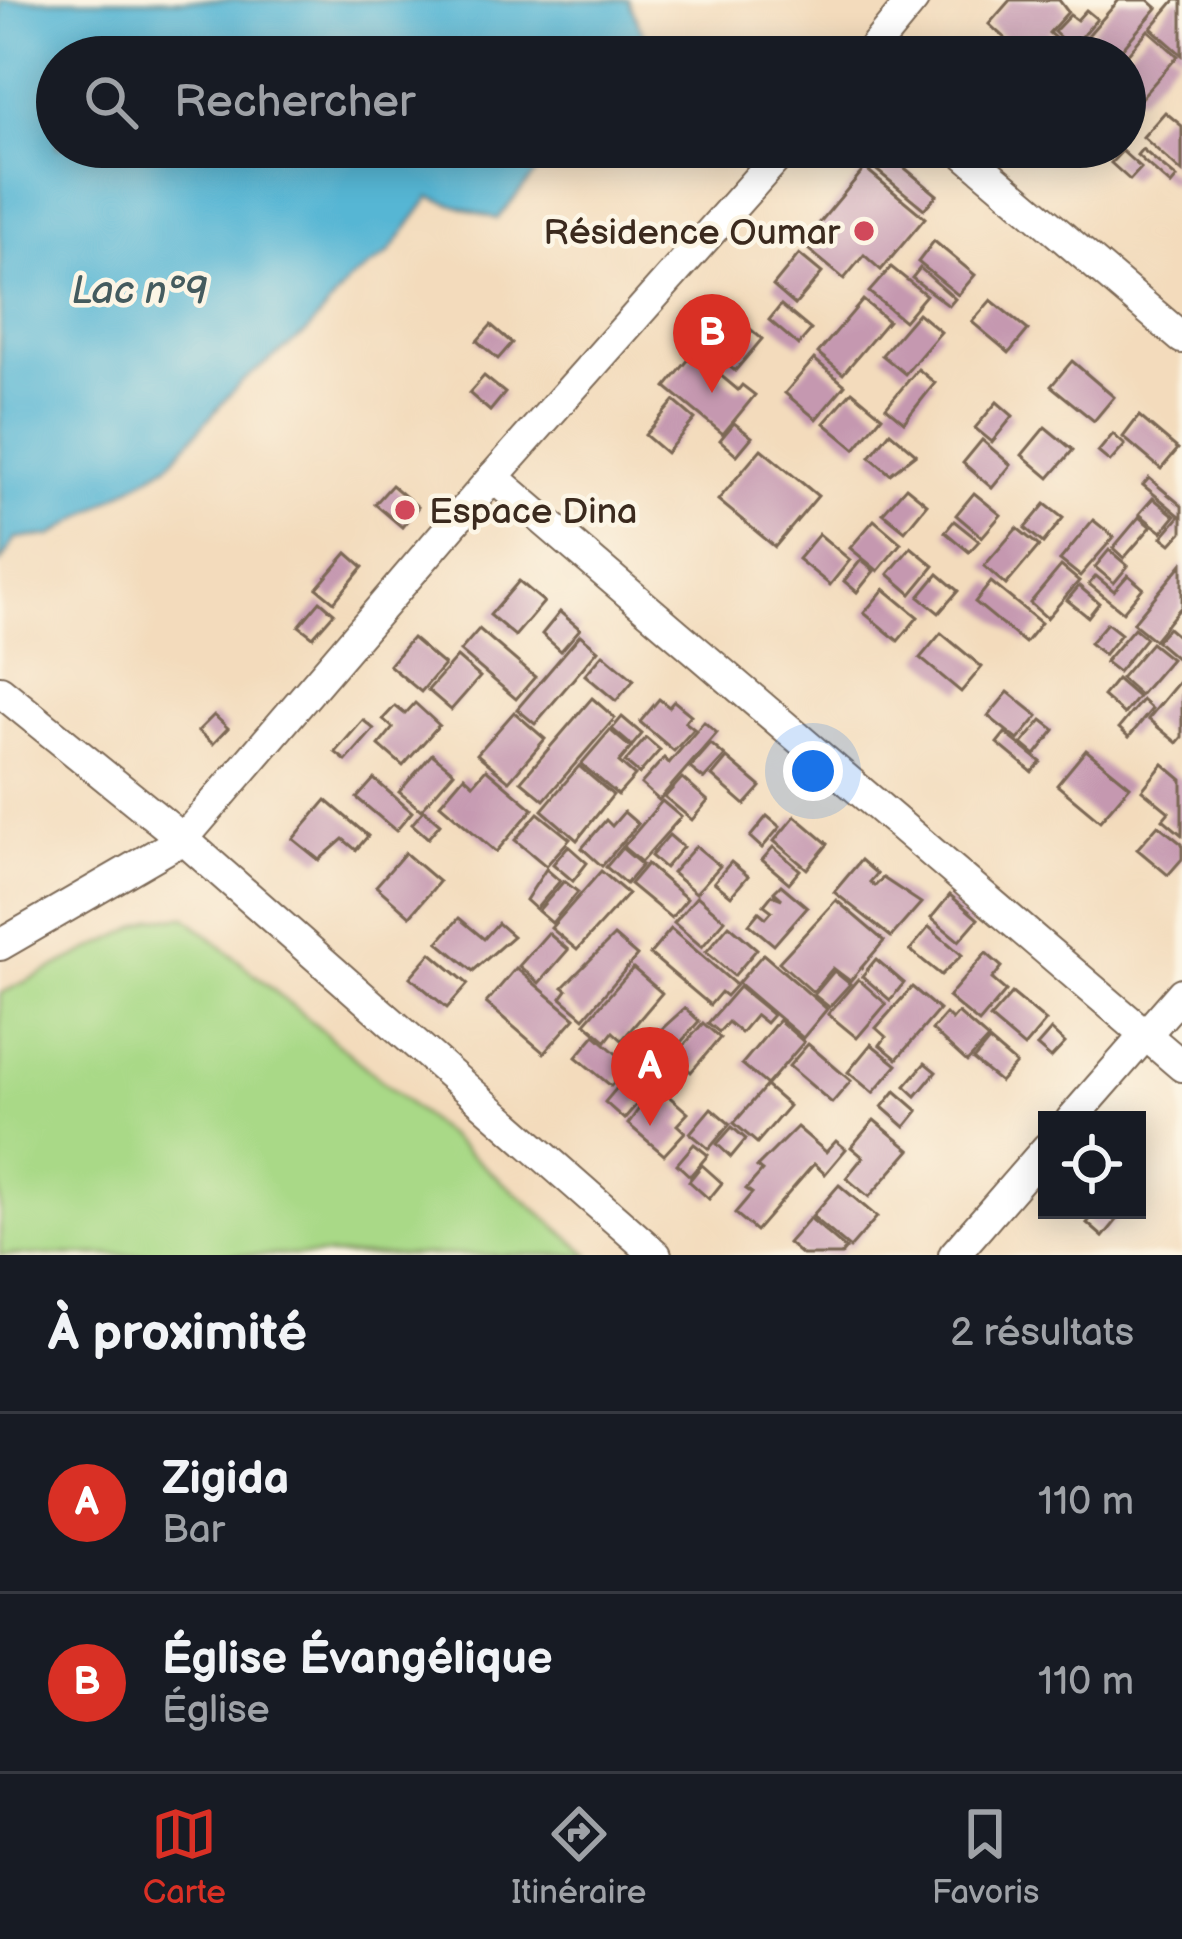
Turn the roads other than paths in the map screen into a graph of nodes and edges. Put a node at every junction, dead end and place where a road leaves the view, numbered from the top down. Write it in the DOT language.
graph roads {
  1 [pos="913,0"];
  2 [pos="883,36"];
  3 [pos="767,168"];
  4 [pos="982,168"];
  5 [pos="1182,338"];
  6 [pos="493,477"];
  7 [pos="0,691"];
  8 [pos="182,839"];
  9 [pos="0,945"];
  10 [pos="1182,994"];
  11 [pos="1145,1035"];
  12 [pos="1182,1066"];
  13 [pos="1079,1111"];
  14 [pos="1038,1158"];
  15 [pos="656,1255"];
  16 [pos="954,1255"];
  1 -- 2 [label="street"];
  3 -- 6 [label="street"];
  4 -- 5 [label="street"];
  6 -- 8 [label="street"];
  6 -- 11 [label="street"];
  7 -- 8 [label="street"];
  8 -- 9 [label="street"];
  8 -- 15 [label="street"];
  10 -- 11 [label="street"];
  11 -- 12 [label="street"];
  11 -- 13 [label="street"];
  14 -- 16 [label="street"];
}
